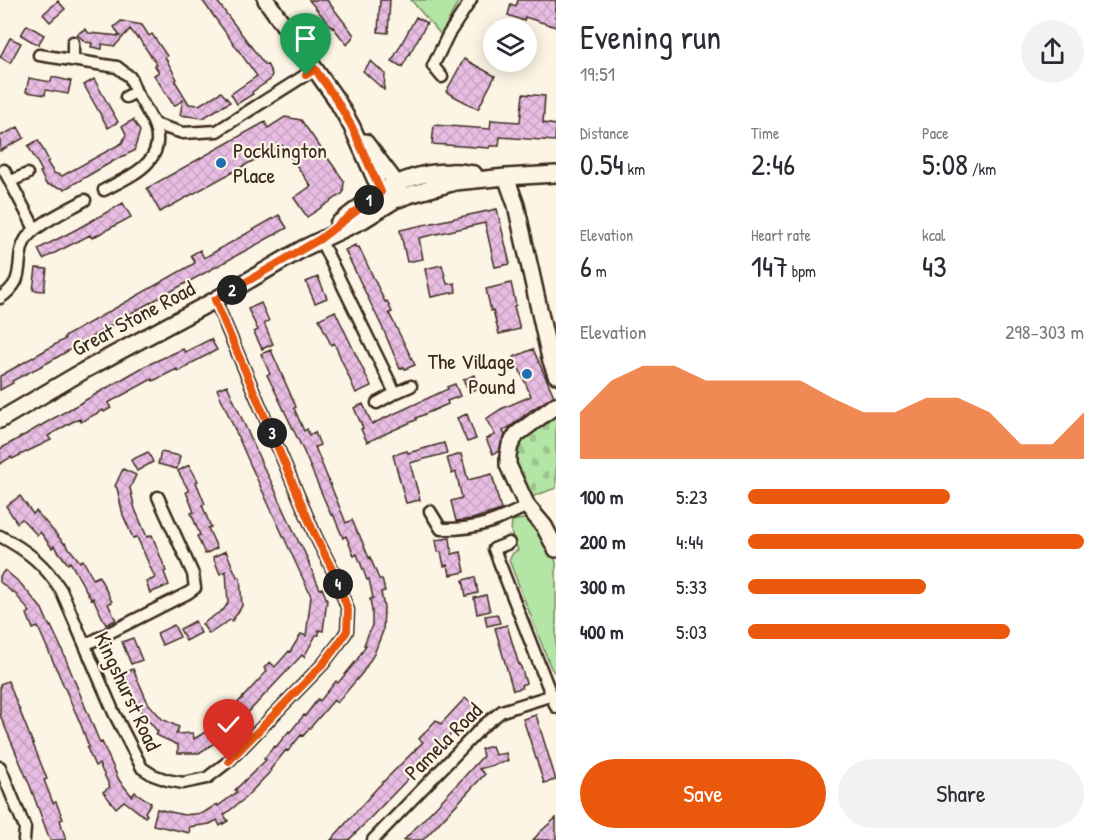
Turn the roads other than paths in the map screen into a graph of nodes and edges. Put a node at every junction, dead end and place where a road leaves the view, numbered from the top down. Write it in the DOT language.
graph roads {
  1 [pos="266,0"];
  2 [pos="471,0"];
  3 [pos="73,42"];
  4 [pos="39,55"];
  5 [pos="73,60"];
  6 [pos="315,69"];
  7 [pos="442,77"];
  8 [pos="154,124"];
  9 [pos="352,127"];
  10 [pos="4,170"];
  11 [pos="27,174"];
  12 [pos="556,174"];
  13 [pos="507,177"];
  14 [pos="11,182"];
  15 [pos="396,183"];
  16 [pos="104,190"];
  17 [pos="381,192"];
  18 [pos="85,200"];
  19 [pos="395,200"];
  20 [pos="35,230"];
  21 [pos="320,239"];
  22 [pos="0,298"];
  23 [pos="215,300"];
  24 [pos="556,375"];
  25 [pos="411,386"];
  26 [pos="395,393"];
  27 [pos="376,403"];
  28 [pos="556,405"];
  29 [pos="0,420"];
  30 [pos="158,497"];
  31 [pos="527,506"];
  32 [pos="430,511"];
  33 [pos="0,536"];
  34 [pos="508,543"];
  35 [pos="556,549"];
  36 [pos="85,645"];
  37 [pos="554,695"];
  38 [pos="556,707"];
  39 [pos="0,767"];
  40 [pos="24,840"];
  41 [pos="373,840"];
  1 -- 6 [label="street"];
  2 -- 7 [label="street"];
  3 -- 5 [label="street"];
  4 -- 5 [label="street"];
  5 -- 8 [label="street"];
  6 -- 8 [label="street"];
  6 -- 9 [label="street"];
  8 -- 16 [label="street"];
  9 -- 15 [label="street"];
  9 -- 17 [label="street"];
  10 -- 14 [label="street"];
  11 -- 14 [label="street"];
  12 -- 13 [label="street"];
  13 -- 15 [label="street, Great Stone Road"];
  13 -- 19 [label="street, Great Stone Road"];
  13 -- 24 [label="street"];
  14 -- 20 [label="street"];
  15 -- 17 [label="street, Great Stone Road"];
  15 -- 19 [label="street"];
  17 -- 19 [label="street"];
  17 -- 21 [label="street, Great Stone Road"];
  18 -- 20 [label="street"];
  19 -- 21 [label="street, Great Stone Road"];
  20 -- 22 [label="street"];
  21 -- 23 [label="street, Great Stone Road"];
  21 -- 26 [label="street"];
  23 -- 29 [label="street, Great Stone Road"];
  23 -- 36 [label="street, Kingshurst Road"];
  25 -- 26 [label="street"];
  26 -- 27 [label="street"];
  28 -- 31 [label="street"];
  30 -- 36 [label="street"];
  31 -- 32 [label="street"];
  31 -- 35 [label="street"];
  33 -- 36 [label="street, Kingshurst Road"];
  34 -- 37 [label="street"];
  37 -- 38 [label="street"];
  37 -- 41 [label="street, Pamela Road"];
  39 -- 40 [label="street"];
}
